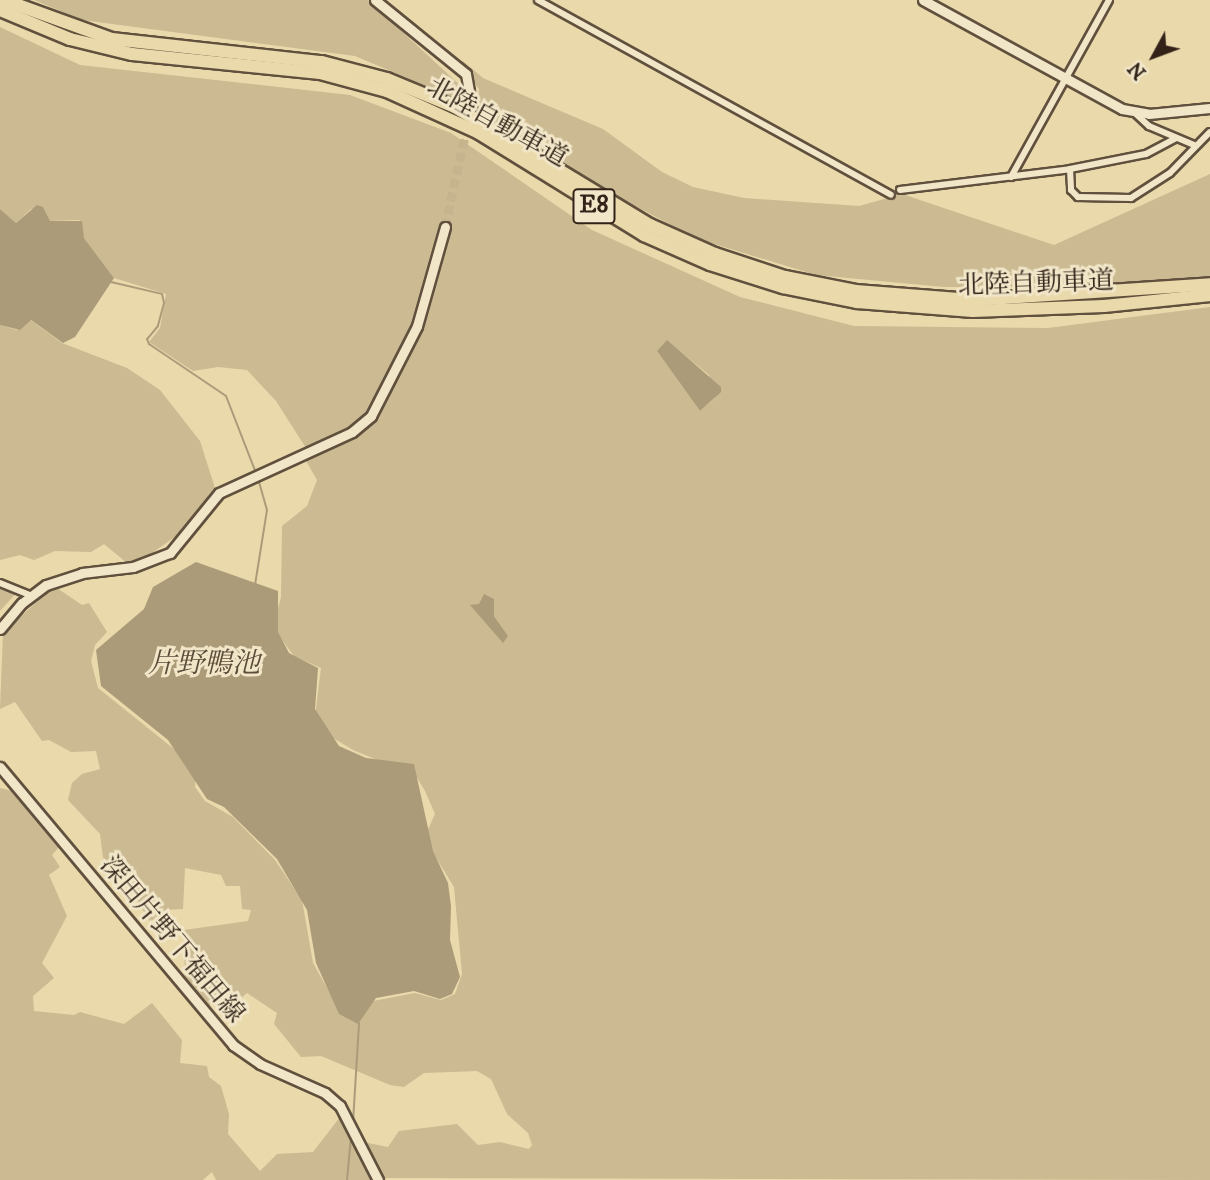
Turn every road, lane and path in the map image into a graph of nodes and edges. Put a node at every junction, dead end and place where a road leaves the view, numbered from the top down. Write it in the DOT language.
graph roads {
  1 [pos="4,0"];
  2 [pos="375,0"];
  3 [pos="538,0"];
  4 [pos="923,0"];
  5 [pos="1109,0"];
  6 [pos="0,10"];
  7 [pos="1065,79"];
  8 [pos="472,107"];
  9 [pos="1210,108"];
  10 [pos="1135,113"];
  11 [pos="1210,132"];
  12 [pos="1176,138"];
  13 [pos="1194,145"];
  14 [pos="1070,169"];
  15 [pos="1012,177"];
  16 [pos="900,190"];
  17 [pos="891,195"];
  18 [pos="445,227"];
  19 [pos="1210,284"];
  20 [pos="1210,295"];
  21 [pos="0,583"];
  22 [pos="30,595"];
  23 [pos="0,629"];
  24 [pos="0,767"];
  25 [pos="378,1180"];
  1 -- 19 [label="highway, 北陸自動車道 / E8"];
  2 -- 8 [label="main road"];
  3 -- 17 [label="street"];
  4 -- 7 [label="main road"];
  5 -- 7 [label="street"];
  6 -- 20 [label="highway, 北陸自動車道 / E8"];
  7 -- 10 [label="main road"];
  7 -- 15 [label="street"];
  9 -- 10 [label="main road"];
  10 -- 12 [label="street"];
  11 -- 13 [label="street"];
  12 -- 13 [label="street"];
  12 -- 14 [label="street"];
  13 -- 14 [label="street"];
  14 -- 15 [label="street"];
  15 -- 16 [label="street"];
  18 -- 22 [label="main road"];
  21 -- 22 [label="street"];
  22 -- 23 [label="main road"];
  24 -- 25 [label="main road, 深田片野下福田線"];
}
